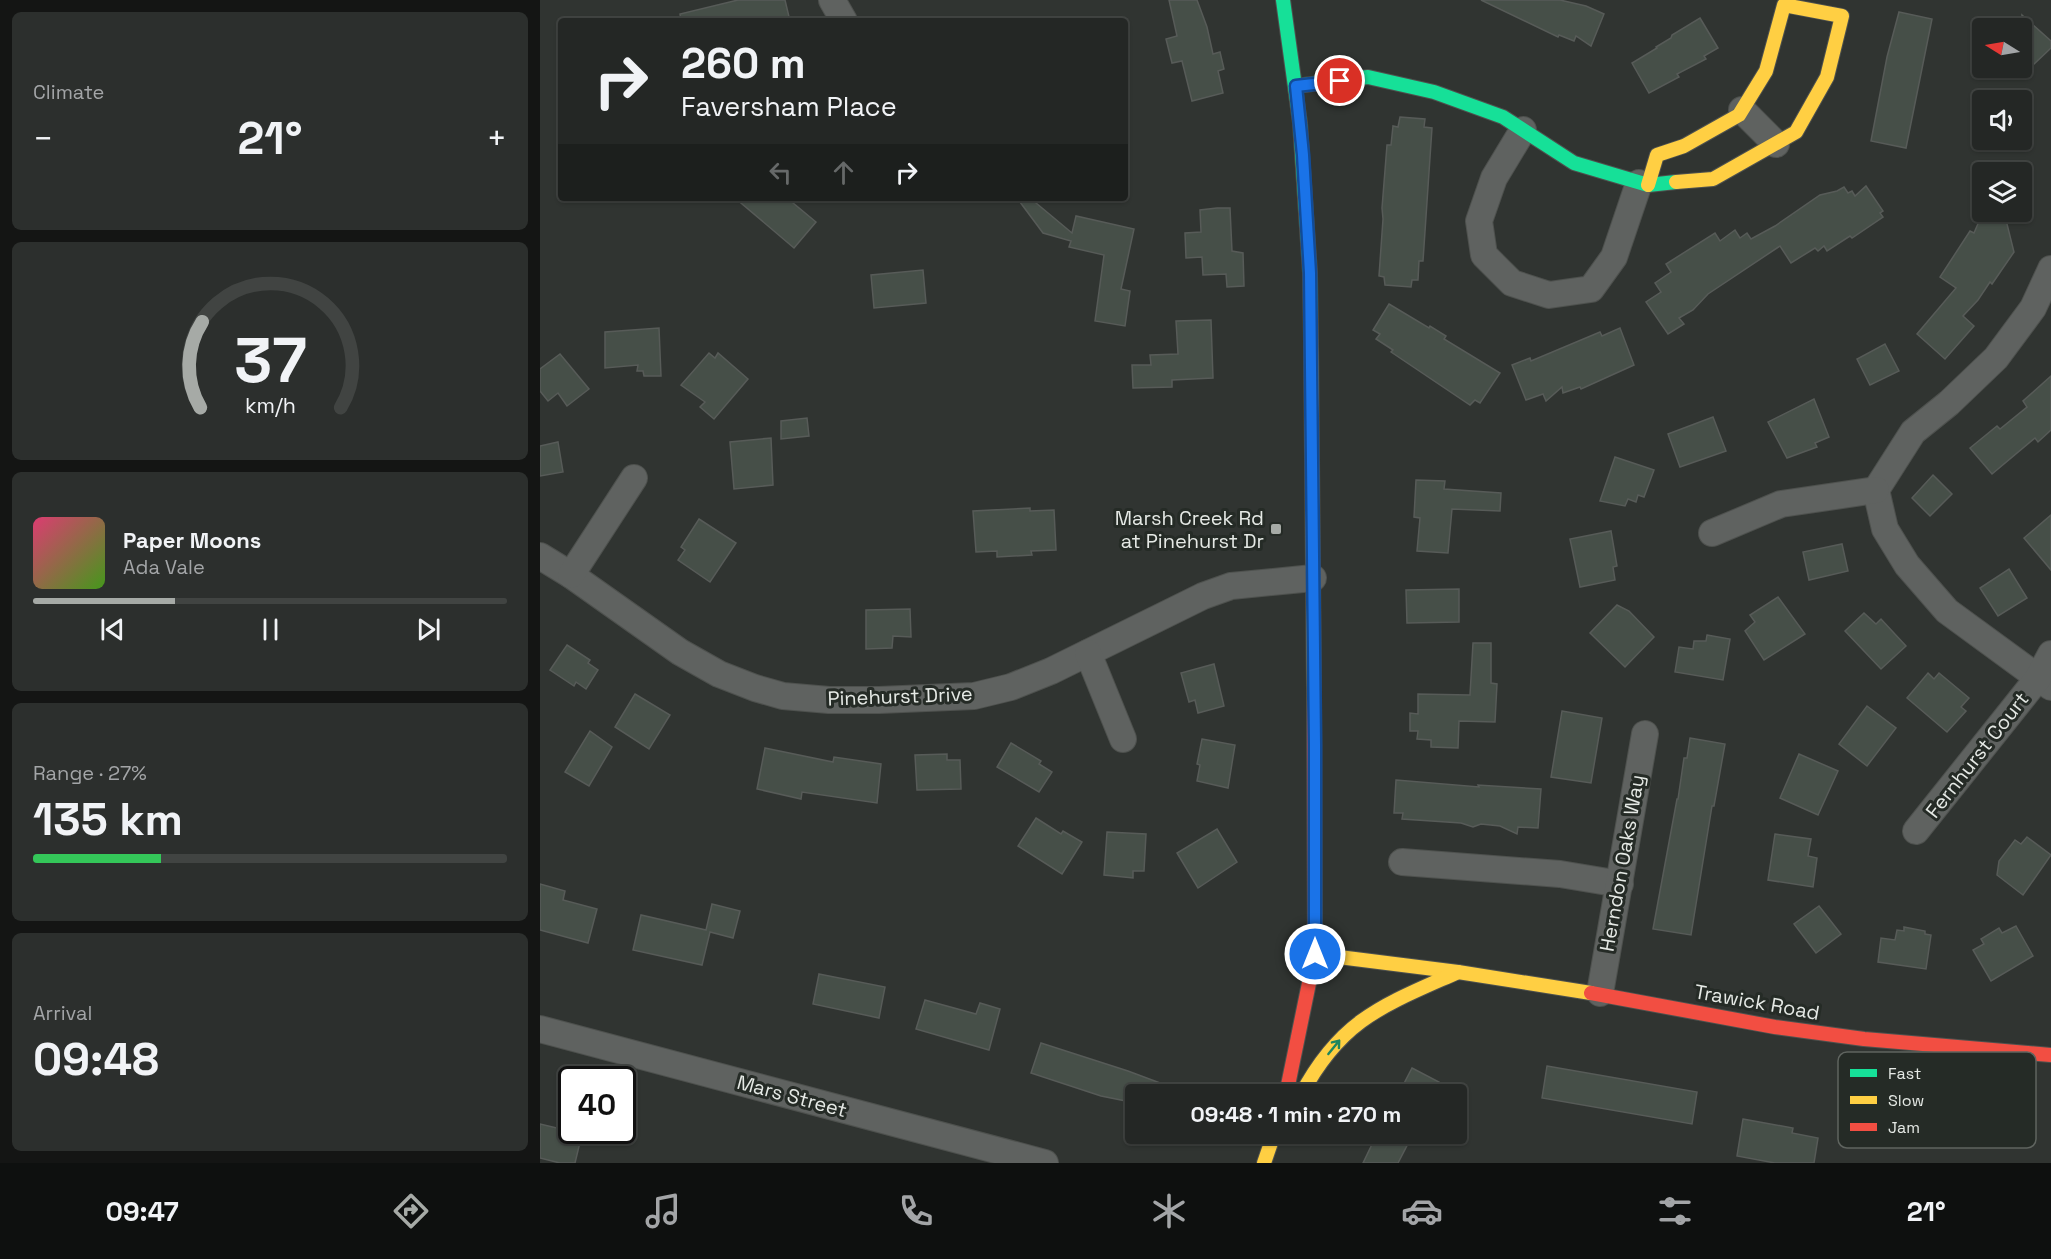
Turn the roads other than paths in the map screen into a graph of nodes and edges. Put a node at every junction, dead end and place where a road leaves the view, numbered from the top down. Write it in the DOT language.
graph roads {
  1 [pos="832,0"];
  2 [pos="1283,0"];
  3 [pos="842,18"];
  4 [pos="1296,86"];
  5 [pos="1742,110"];
  6 [pos="1523,130"];
  7 [pos="1776,144"];
  8 [pos="1643,184"];
  9 [pos="2051,269"];
  10 [pos="634,478"];
  11 [pos="1876,490"];
  12 [pos="1712,533"];
  13 [pos="540,556"];
  14 [pos="571,575"];
  15 [pos="1312,578"];
  16 [pos="1088,653"];
  17 [pos="2051,654"];
  18 [pos="2044,682"];
  19 [pos="1645,734"];
  20 [pos="1123,739"];
  21 [pos="1916,831"];
  22 [pos="1402,862"];
  23 [pos="1620,884"];
  24 [pos="1315,954"];
  25 [pos="1458,972"];
  26 [pos="1600,993"];
  27 [pos="540,1029"];
  28 [pos="2008,1052"];
  29 [pos="2036,1054"];
  30 [pos="2051,1055"];
  31 [pos="1289,1084"];
  32 [pos="1306,1084"];
  33 [pos="1272,1144"];
  34 [pos="1045,1163"];
  35 [pos="1264,1163"];
  1 -- 3 [label="street"];
  2 -- 4 [label="street"];
  4 -- 6 [label="street"];
  4 -- 15 [label="street"];
  5 -- 7 [label="street"];
  5 -- 7 [label="street"];
  5 -- 8 [label="street"];
  6 -- 8 [label="street"];
  6 -- 8 [label="street"];
  7 -- 8 [label="street"];
  9 -- 11 [label="street"];
  10 -- 14 [label="street"];
  11 -- 12 [label="street"];
  11 -- 18 [label="street"];
  13 -- 14 [label="street, Pinehurst Drive"];
  14 -- 16 [label="street, Pinehurst Drive"];
  15 -- 16 [label="street, Pinehurst Drive"];
  15 -- 24 [label="street"];
  16 -- 20 [label="street"];
  17 -- 18 [label="street, Fernhurst Court"];
  18 -- 21 [label="street, Fernhurst Court"];
  19 -- 23 [label="street, Herndon Oaks Way"];
  22 -- 23 [label="street"];
  23 -- 26 [label="street, Herndon Oaks Way"];
  24 -- 25 [label="street, Trawick Road"];
  24 -- 31 [label="street"];
  25 -- 26 [label="street, Trawick Road"];
  32 -- 25 [label="street, one-way"];
  26 -- 28 [label="street, Trawick Road"];
  27 -- 34 [label="street, Mars Street"];
  29 -- 30 [label="street, Trawick Road"];
  33 -- 35 [label="street"];
}
